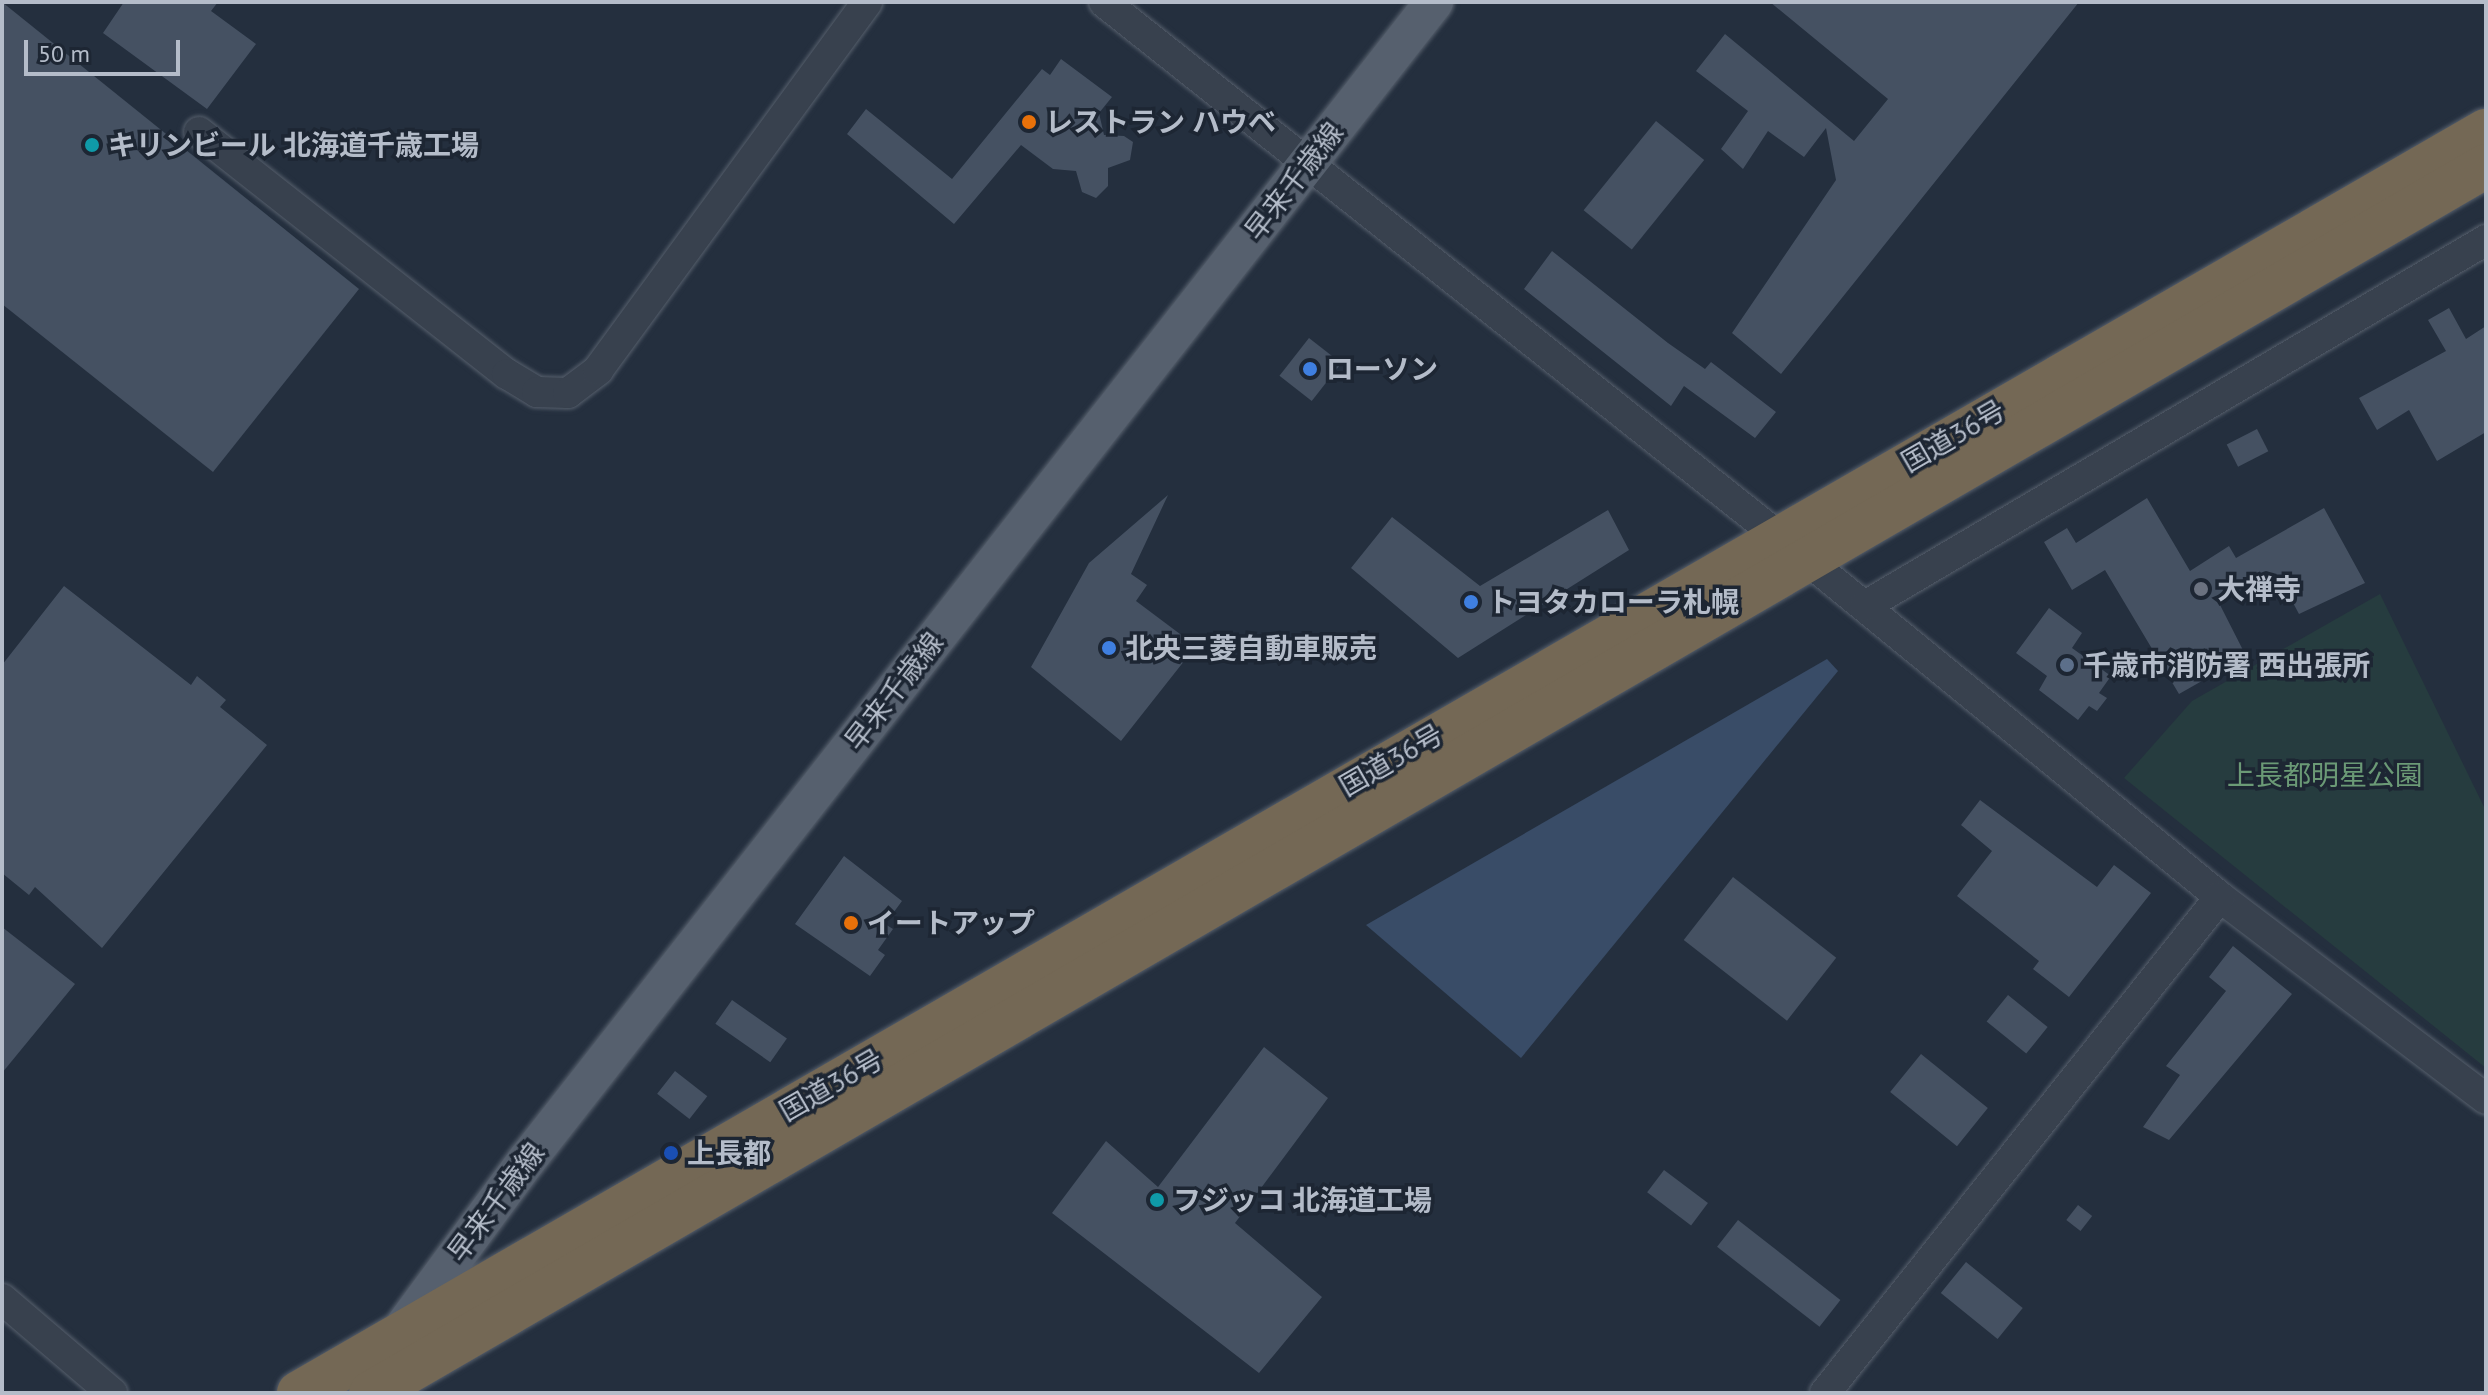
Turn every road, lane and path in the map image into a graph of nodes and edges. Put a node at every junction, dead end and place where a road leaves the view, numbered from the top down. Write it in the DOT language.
graph roads {
  1 [pos="1104,2"];
  2 [pos="1434,2"];
  3 [pos="865,3"];
  4 [pos="2486,131"];
  5 [pos="199,132"];
  6 [pos="1307,164"];
  7 [pos="2486,166"];
  8 [pos="2486,240"];
  9 [pos="1793,549"];
  10 [pos="1865,606"];
  11 [pos="2220,897"];
  12 [pos="2486,1099"];
  13 [pos="2,1299"];
  14 [pos="397,1336"];
  15 [pos="372,1392"];
  16 [pos="112,1393"];
  17 [pos="299,1393"];
  18 [pos="1825,1393"];
  1 -- 6 [label="street"];
  2 -- 6 [label="main road, 早来千歳線"];
  3 -- 5 [label="street"];
  4 -- 9 [label="highway, 国道36号"];
  6 -- 9 [label="street"];
  6 -- 14 [label="main road, 早来千歳線"];
  7 -- 9 [label="highway, 国道36号"];
  8 -- 10 [label="street"];
  9 -- 10 [label="street"];
  9 -- 14 [label="highway, 国道36号"];
  9 -- 15 [label="highway, 国道36号"];
  10 -- 11 [label="street"];
  11 -- 12 [label="street"];
  11 -- 18 [label="street"];
  13 -- 16 [label="street"];
  14 -- 15 [label="main road, 早来千歳線"];
  14 -- 17 [label="highway, 国道36号"];
}
